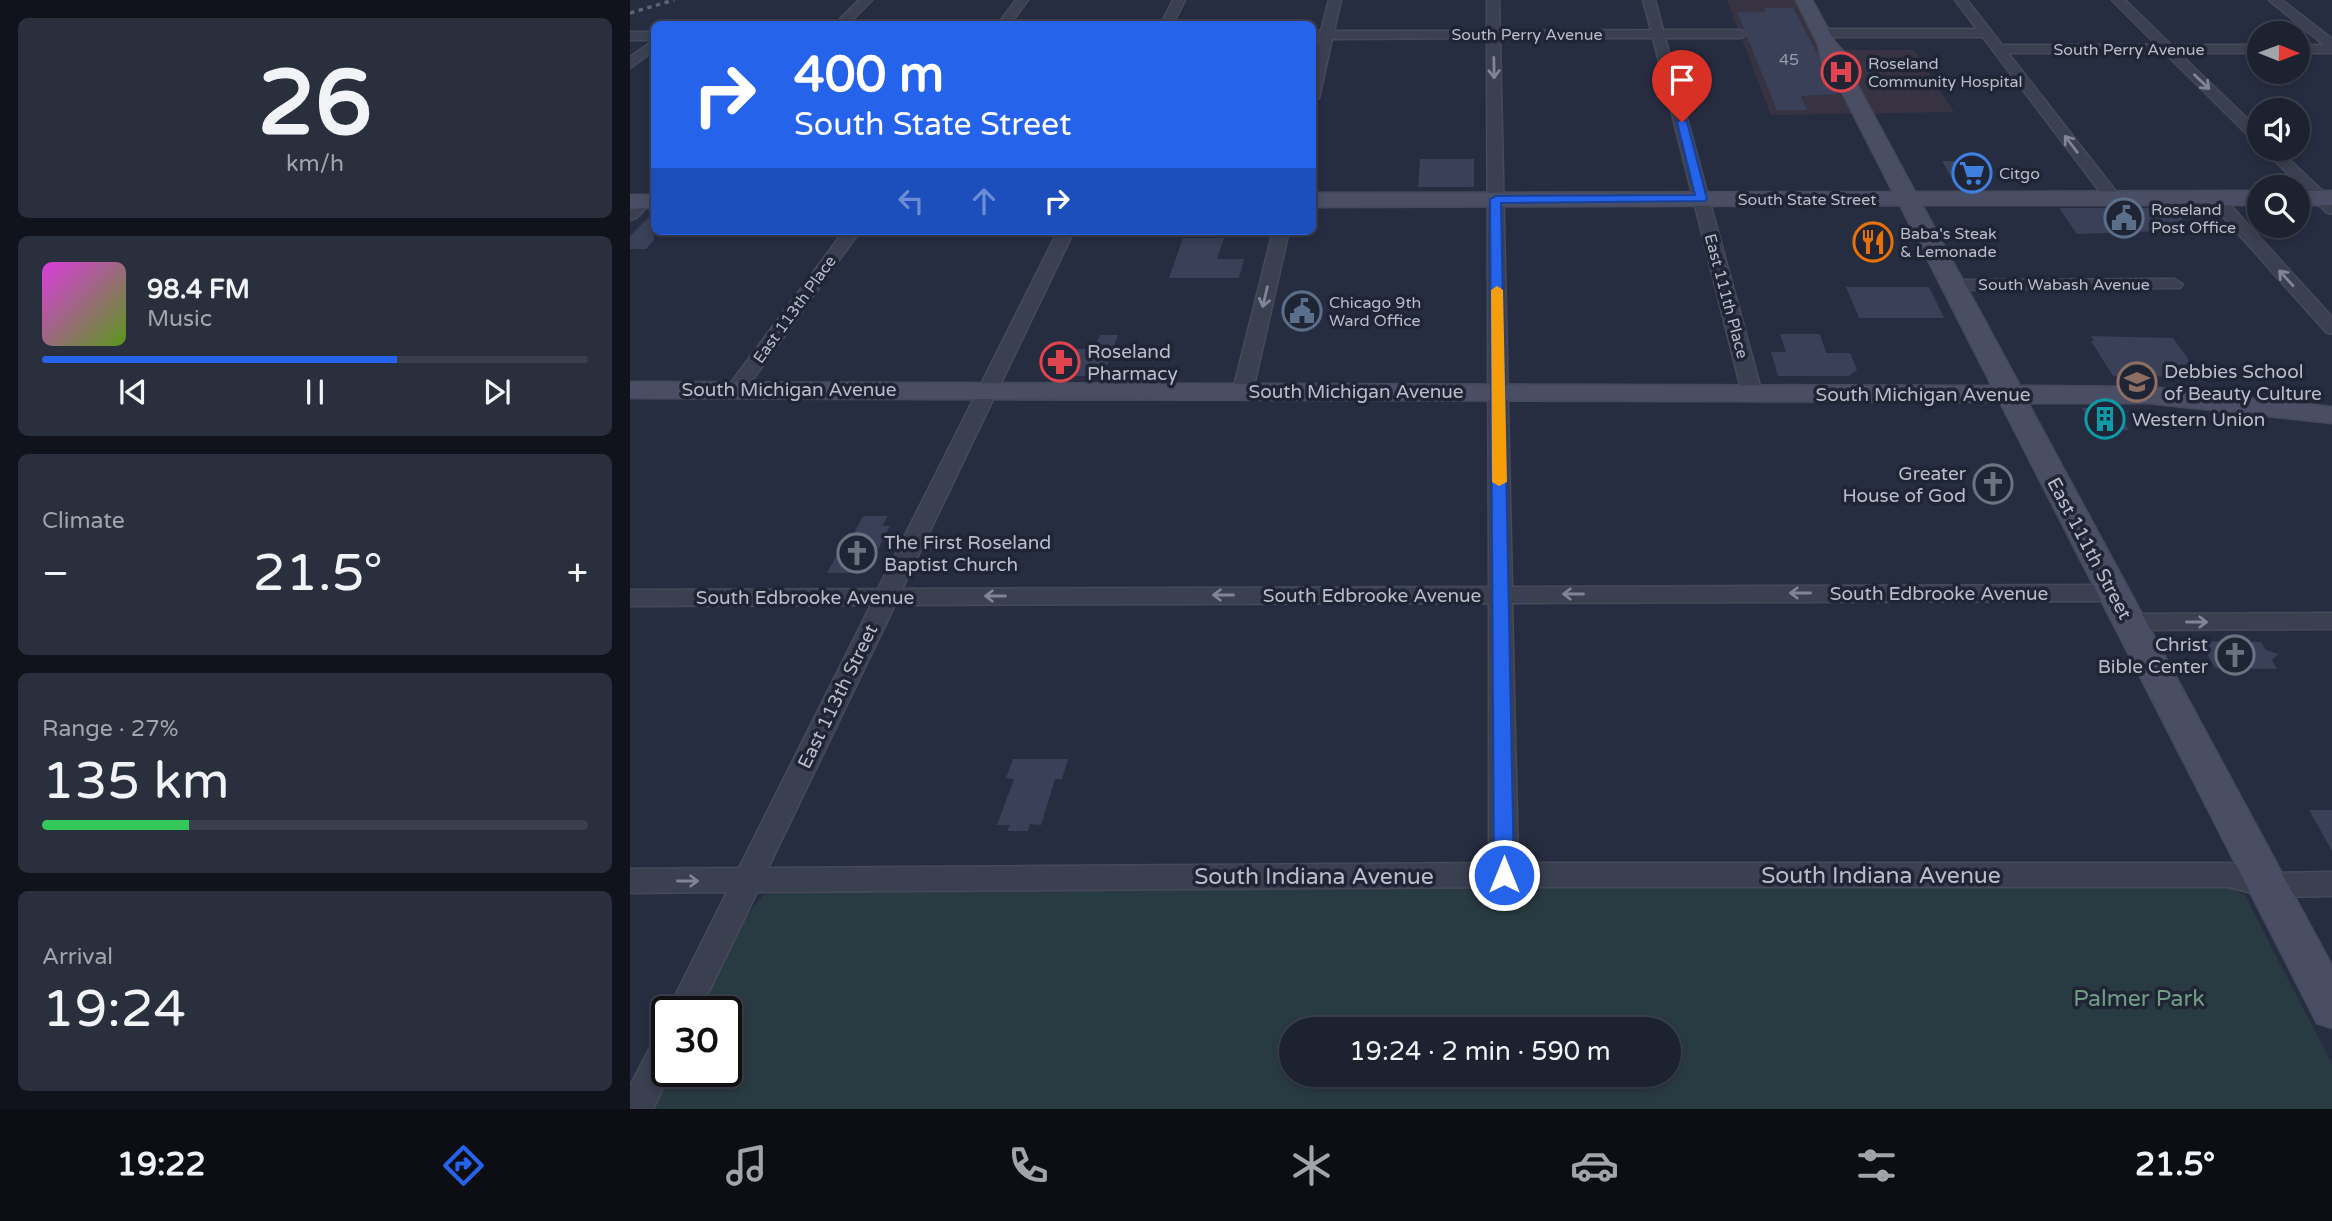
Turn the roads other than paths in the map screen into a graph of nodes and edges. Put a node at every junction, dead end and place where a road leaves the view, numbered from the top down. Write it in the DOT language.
graph roads {
  1 [pos="866,0"];
  2 [pos="1023,0"];
  3 [pos="1179,0"];
  4 [pos="1335,0"];
  5 [pos="1493,0"];
  6 [pos="1649,0"];
  7 [pos="1804,0"];
  8 [pos="1961,0"];
  9 [pos="2118,0"];
  10 [pos="2275,0"];
  11 [pos="844,21"];
  12 [pos="1006,21"];
  13 [pos="1168,21"];
  14 [pos="1986,33"];
  15 [pos="1493,34"];
  16 [pos="1659,34"];
  17 [pos="1741,34"];
  18 [pos="1316,35"];
  19 [pos="1327,35"];
  20 [pos="630,36"];
  21 [pos="651,36"];
  22 [pos="1824,38"];
  23 [pos="651,46"];
  24 [pos="2332,47"];
  25 [pos="2310,48"];
  26 [pos="1998,49"];
  27 [pos="2168,49"];
  28 [pos="2247,49"];
  29 [pos="630,64"];
  30 [pos="1316,81"];
  31 [pos="2247,126"];
  32 [pos="2283,161"];
  33 [pos="1908,198"];
  34 [pos="2113,198"];
  35 [pos="2215,198"];
  36 [pos="2247,198"];
  37 [pos="1496,199"];
  38 [pos="1701,199"];
  39 [pos="1316,200"];
  40 [pos="2310,200"];
  41 [pos="2328,202"];
  42 [pos="849,235"];
  43 [pos="1064,235"];
  44 [pos="1280,235"];
  45 [pos="2174,284"];
  46 [pos="1953,285"];
  47 [pos="2332,328"];
  48 [pos="737,388"];
  49 [pos="989,389"];
  50 [pos="630,390"];
  51 [pos="1243,390"];
  52 [pos="1498,391"];
  53 [pos="1752,393"];
  54 [pos="2010,394"];
  55 [pos="2332,415"];
  56 [pos="1500,594"];
  57 [pos="887,596"];
  58 [pos="630,598"];
  59 [pos="2121,607"];
  60 [pos="2332,621"];
  61 [pos="1504,875"];
  62 [pos="630,881"];
  63 [pos="747,881"];
  64 [pos="2332,884"];
  65 [pos="2266,885"];
  66 [pos="691,996"];
  67 [pos="2332,1009"];
  68 [pos="651,1079"];
  69 [pos="636,1109"];
  1 -- 11 [label="street"];
  2 -- 12 [label="street"];
  3 -- 13 [label="street"];
  4 -- 19 [label="street"];
  5 -- 15 [label="street"];
  6 -- 16 [label="street, East 111th Place"];
  7 -- 22 [label="main road, East 111th Street"];
  8 -- 14 [label="street"];
  9 -- 27 [label="street"];
  10 -- 24 [label="street"];
  14 -- 22 [label="street"];
  14 -- 26 [label="street"];
  15 -- 16 [label="street, South Perry Avenue"];
  15 -- 19 [label="street, South Perry Avenue"];
  15 -- 37 [label="street, one-way"];
  16 -- 17 [label="street, South Perry Avenue"];
  16 -- 38 [label="street, East 111th Place"];
  18 -- 19 [label="street, South Perry Avenue"];
  19 -- 30 [label="street"];
  20 -- 21 [label="street"];
  22 -- 33 [label="main road, East 111th Street"];
  23 -- 29 [label="street"];
  24 -- 25 [label="street"];
  26 -- 27 [label="street, South Perry Avenue"];
  34 -- 26 [label="street, one-way"];
  27 -- 28 [label="street, South Perry Avenue"];
  27 -- 31 [label="street, one-way"];
  32 -- 41 [label="street"];
  33 -- 34 [label="main road, South State Street"];
  33 -- 38 [label="main road, South State Street"];
  33 -- 46 [label="main road, East 111th Street"];
  34 -- 35 [label="main road, South State Street"];
  35 -- 36 [label="main road, South State Street"];
  47 -- 35 [label="street, one-way"];
  37 -- 38 [label="main road, South State Street"];
  37 -- 39 [label="main road, South State Street"];
  37 -- 52 [label="street"];
  38 -- 53 [label="street, East 111th Place"];
  40 -- 41 [label="main road"];
  42 -- 48 [label="street, East 113th Place"];
  43 -- 49 [label="street, East 113th Street"];
  44 -- 51 [label="street, one-way"];
  45 -- 46 [label="street, South Wabash Avenue"];
  46 -- 54 [label="main road, East 111th Street"];
  48 -- 49 [label="main road, South Michigan Avenue"];
  48 -- 50 [label="main road, South Michigan Avenue"];
  49 -- 51 [label="main road, South Michigan Avenue"];
  49 -- 57 [label="street, East 113th Street"];
  51 -- 52 [label="main road, South Michigan Avenue"];
  52 -- 53 [label="main road, South Michigan Avenue"];
  52 -- 56 [label="street"];
  53 -- 54 [label="main road, South Michigan Avenue"];
  54 -- 55 [label="main road, South Michigan Avenue"];
  54 -- 59 [label="main road, East 111th Street"];
  56 -- 57 [label="street, South Edbrooke Avenue, one-way"];
  59 -- 56 [label="street, South Edbrooke Avenue, one-way"];
  56 -- 61 [label="street"];
  57 -- 58 [label="street, South Edbrooke Avenue"];
  57 -- 63 [label="street, East 113th Street"];
  59 -- 60 [label="street, South Edbrooke Avenue, one-way"];
  59 -- 65 [label="main road, East 111th Street"];
  61 -- 63 [label="street, South Indiana Avenue"];
  61 -- 65 [label="street, South Indiana Avenue"];
  62 -- 63 [label="street, South Indiana Avenue, one-way"];
  63 -- 66 [label="street, East 113th Street"];
  64 -- 65 [label="street, South Indiana Avenue"];
  65 -- 67 [label="main road, East 111th Street"];
  68 -- 69 [label="street"];
}
